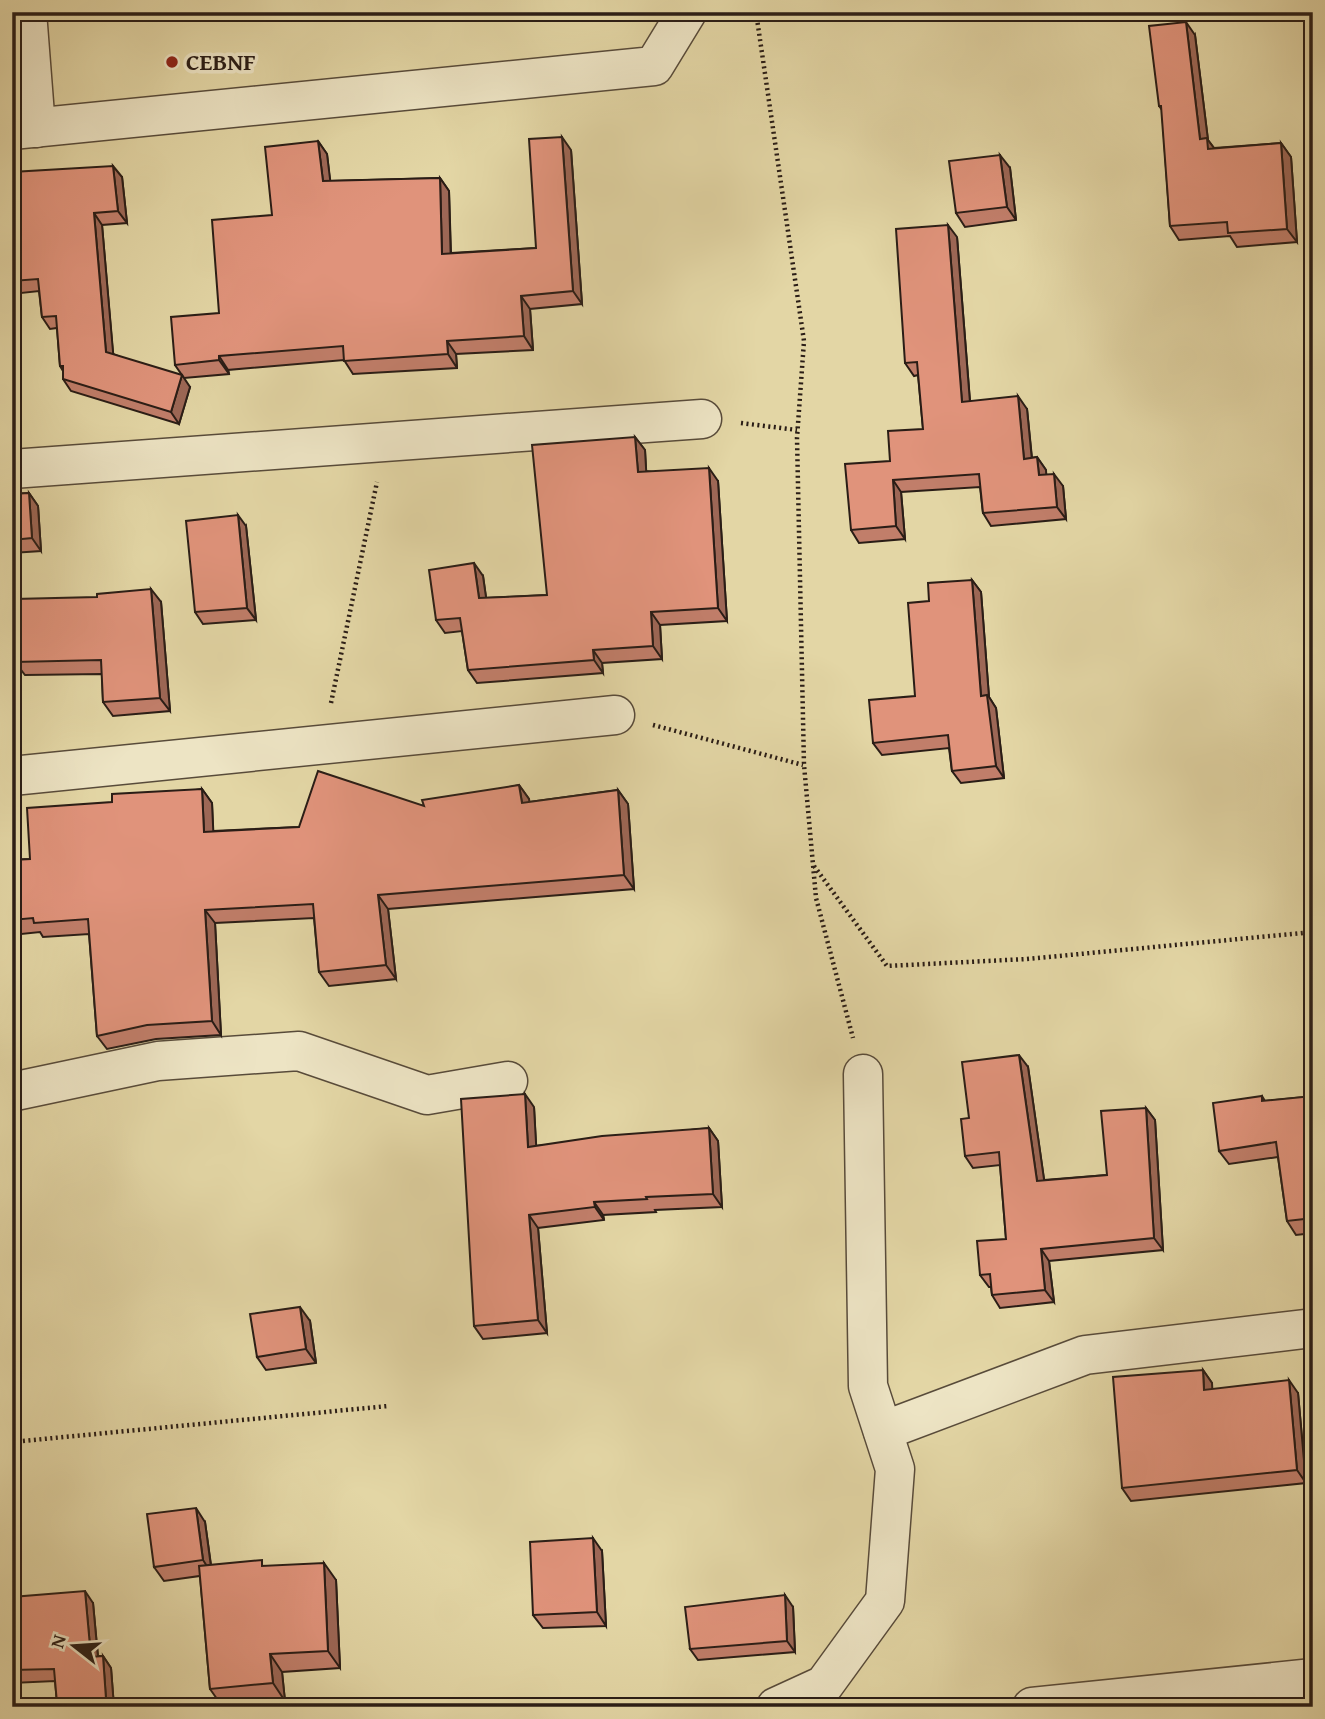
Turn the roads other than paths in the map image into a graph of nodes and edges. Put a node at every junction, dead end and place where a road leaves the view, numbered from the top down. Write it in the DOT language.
graph roads {
  1 [pos="27,12"];
  2 [pos="687,12"];
  3 [pos="24,129"];
  4 [pos="702,419"];
  5 [pos="12,469"];
  6 [pos="615,715"];
  7 [pos="12,776"];
  8 [pos="863,1074"];
  9 [pos="508,1082"];
  10 [pos="12,1090"];
  11 [pos="1313,1328"];
  12 [pos="883,1431"];
  13 [pos="1313,1678"];
  14 [pos="776,1707"];
  15 [pos="1032,1707"];
  1 -- 3 [label="street"];
  2 -- 3 [label="street"];
  4 -- 5 [label="street"];
  6 -- 7 [label="street"];
  8 -- 12 [label="street"];
  9 -- 10 [label="street"];
  11 -- 12 [label="street"];
  12 -- 14 [label="street"];
  13 -- 15 [label="street"];
}
